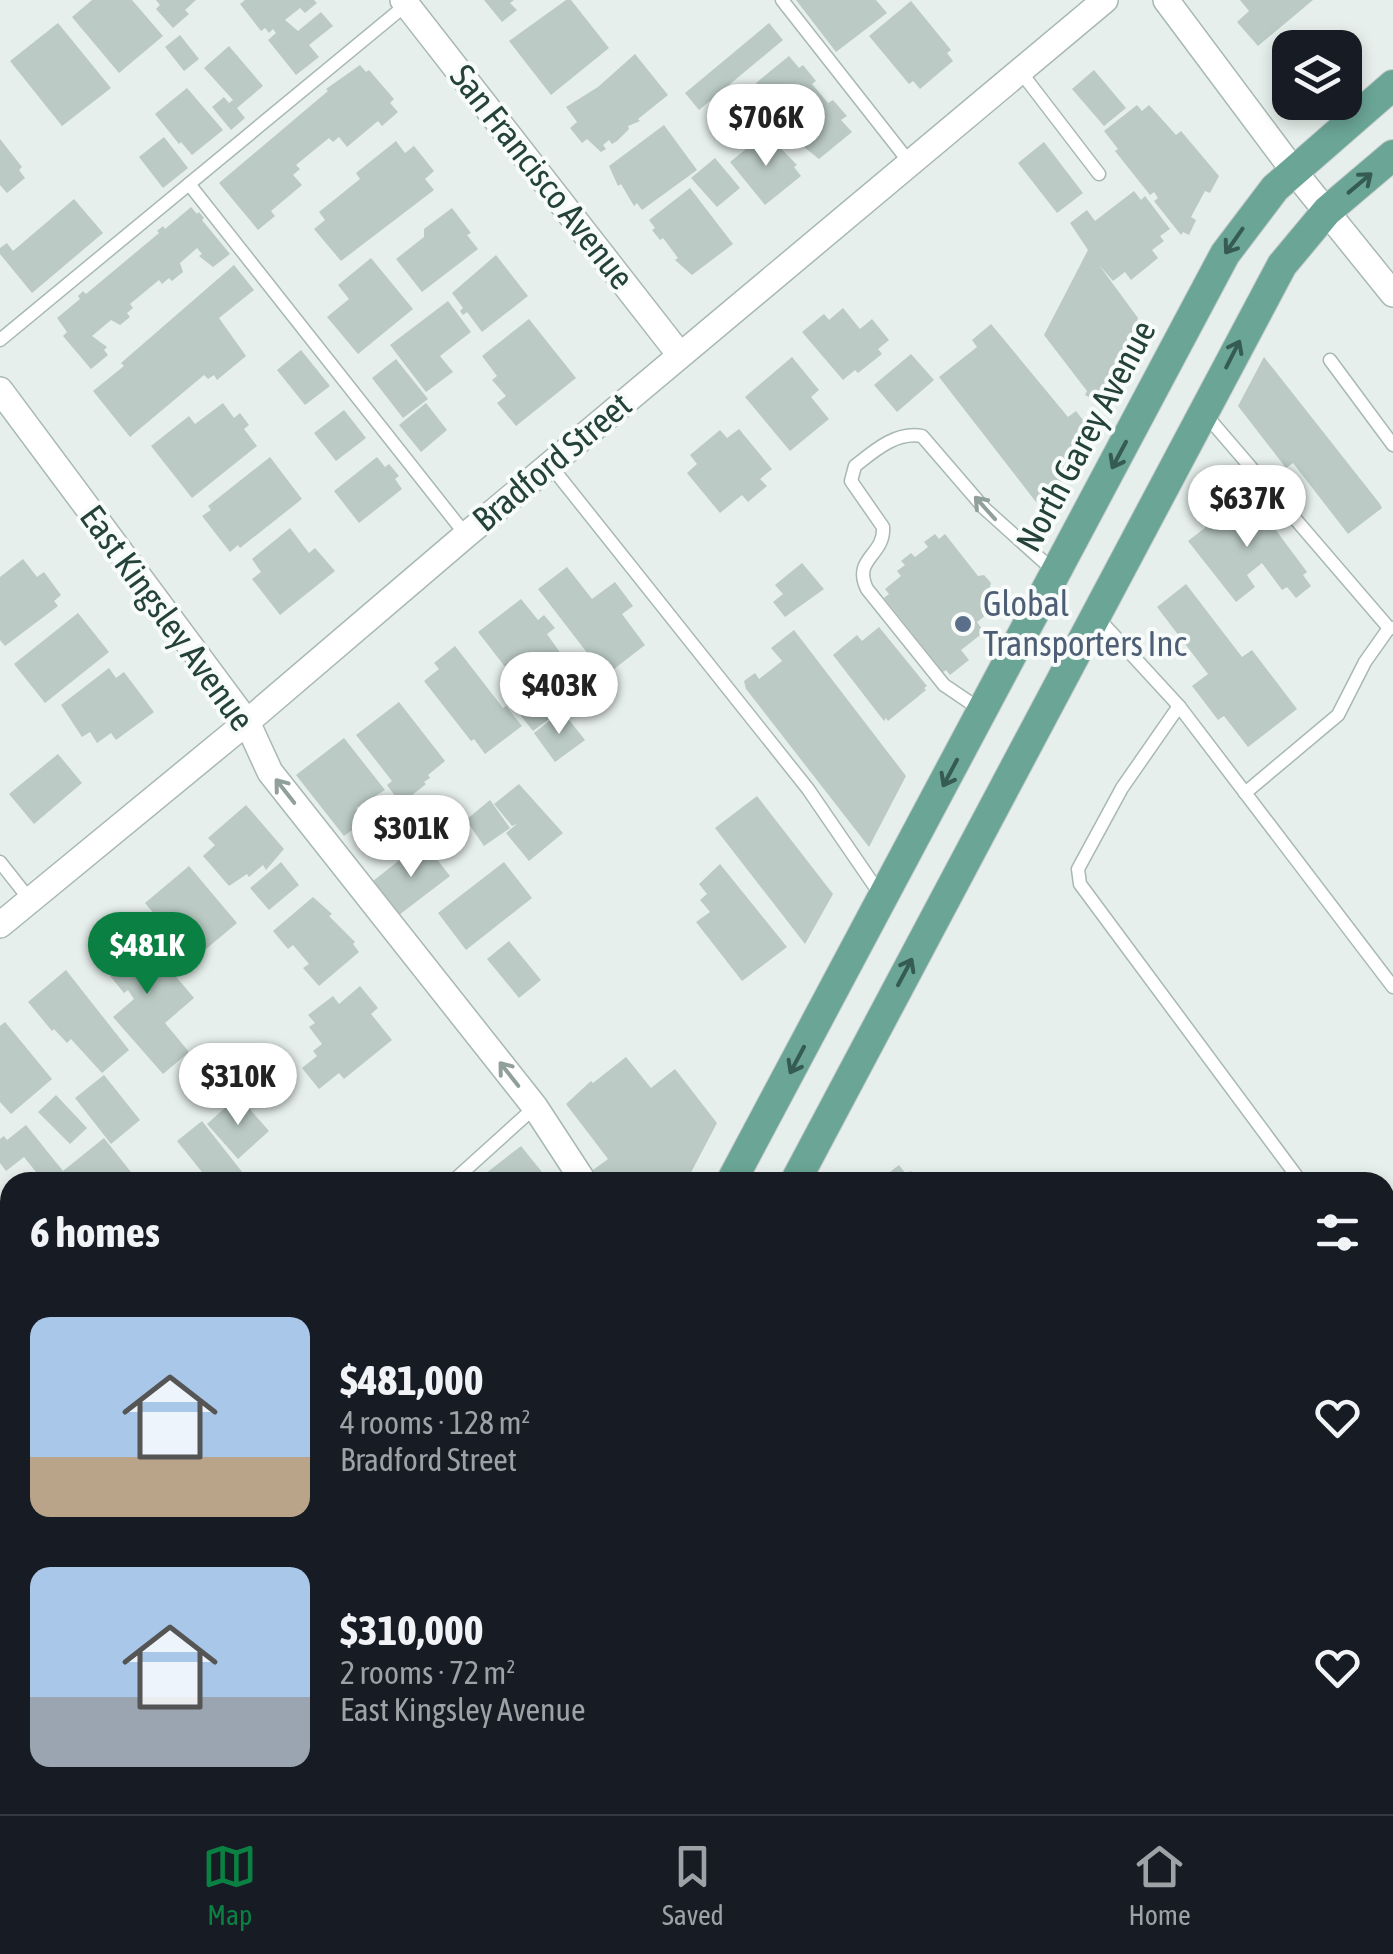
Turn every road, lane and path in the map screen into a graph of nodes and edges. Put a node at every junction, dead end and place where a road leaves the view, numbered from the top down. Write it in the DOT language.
graph roads {
  1 [pos="782,0"];
  2 [pos="1106,0"];
  3 [pos="1166,0"];
  4 [pos="407,1"];
  5 [pos="1020,71"];
  6 [pos="1393,86"];
  7 [pos="1393,155"];
  8 [pos="910,163"];
  9 [pos="1293,170"];
  10 [pos="1099,174"];
  11 [pos="189,184"];
  12 [pos="1327,212"];
  13 [pos="1393,294"];
  14 [pos="0,340"];
  15 [pos="680,355"];
  16 [pos="1330,360"];
  17 [pos="0,390"];
  18 [pos="1203,412"];
  19 [pos="1393,445"];
  20 [pos="550,464"];
  21 [pos="466,534"];
  22 [pos="1056,573"];
  23 [pos="1094,614"];
  24 [pos="1391,628"];
  25 [pos="1179,706"];
  26 [pos="983,711"];
  27 [pos="248,722"];
  28 [pos="1245,793"];
  29 [pos="0,862"];
  30 [pos="883,899"];
  31 [pos="30,900"];
  32 [pos="0,925"];
  33 [pos="1393,987"];
  34 [pos="536,1108"];
  35 [pos="463,1172"];
  36 [pos="578,1172"];
  37 [pos="736,1172"];
  38 [pos="800,1172"];
  39 [pos="1293,1172"];
  1 -- 8 [label="lane"];
  2 -- 5 [label="street, Bradford Street"];
  3 -- 9 [label="street"];
  4 -- 11 [label="lane"];
  4 -- 15 [label="street, San Francisco Avenue"];
  5 -- 8 [label="street, Bradford Street"];
  5 -- 10 [label="lane"];
  6 -- 9 [label="main road, North Garey Avenue"];
  12 -- 7 [label="main road, one-way"];
  8 -- 15 [label="street, Bradford Street"];
  9 -- 12 [label="street"];
  9 -- 22 [label="main road, North Garey Avenue, one-way"];
  11 -- 14 [label="lane"];
  11 -- 21 [label="lane"];
  12 -- 13 [label="street"];
  18 -- 12 [label="main road, one-way"];
  15 -- 20 [label="street, Bradford Street"];
  16 -- 19 [label="lane"];
  17 -- 27 [label="street, East Kingsley Avenue"];
  18 -- 23 [label="main road"];
  18 -- 24 [label="lane"];
  20 -- 21 [label="street, Bradford Street"];
  20 -- 30 [label="lane"];
  21 -- 27 [label="street, Bradford Street"];
  22 -- 26 [label="main road, North Garey Avenue"];
  22 -- 26 [label="lane, one-way"];
  23 -- 25 [label="lane"];
  38 -- 23 [label="main road, one-way"];
  24 -- 28 [label="lane"];
  25 -- 28 [label="lane"];
  25 -- 39 [label="lane"];
  26 -- 30 [label="main road, North Garey Avenue, one-way"];
  27 -- 31 [label="street, Bradford Street"];
  34 -- 27 [label="street, East Kingsley Avenue, one-way"];
  28 -- 33 [label="lane"];
  29 -- 31 [label="lane"];
  30 -- 37 [label="main road, North Garey Avenue, one-way"];
  31 -- 32 [label="street, Bradford Street"];
  34 -- 35 [label="lane"];
  34 -- 36 [label="street, East Kingsley Avenue"];
}
